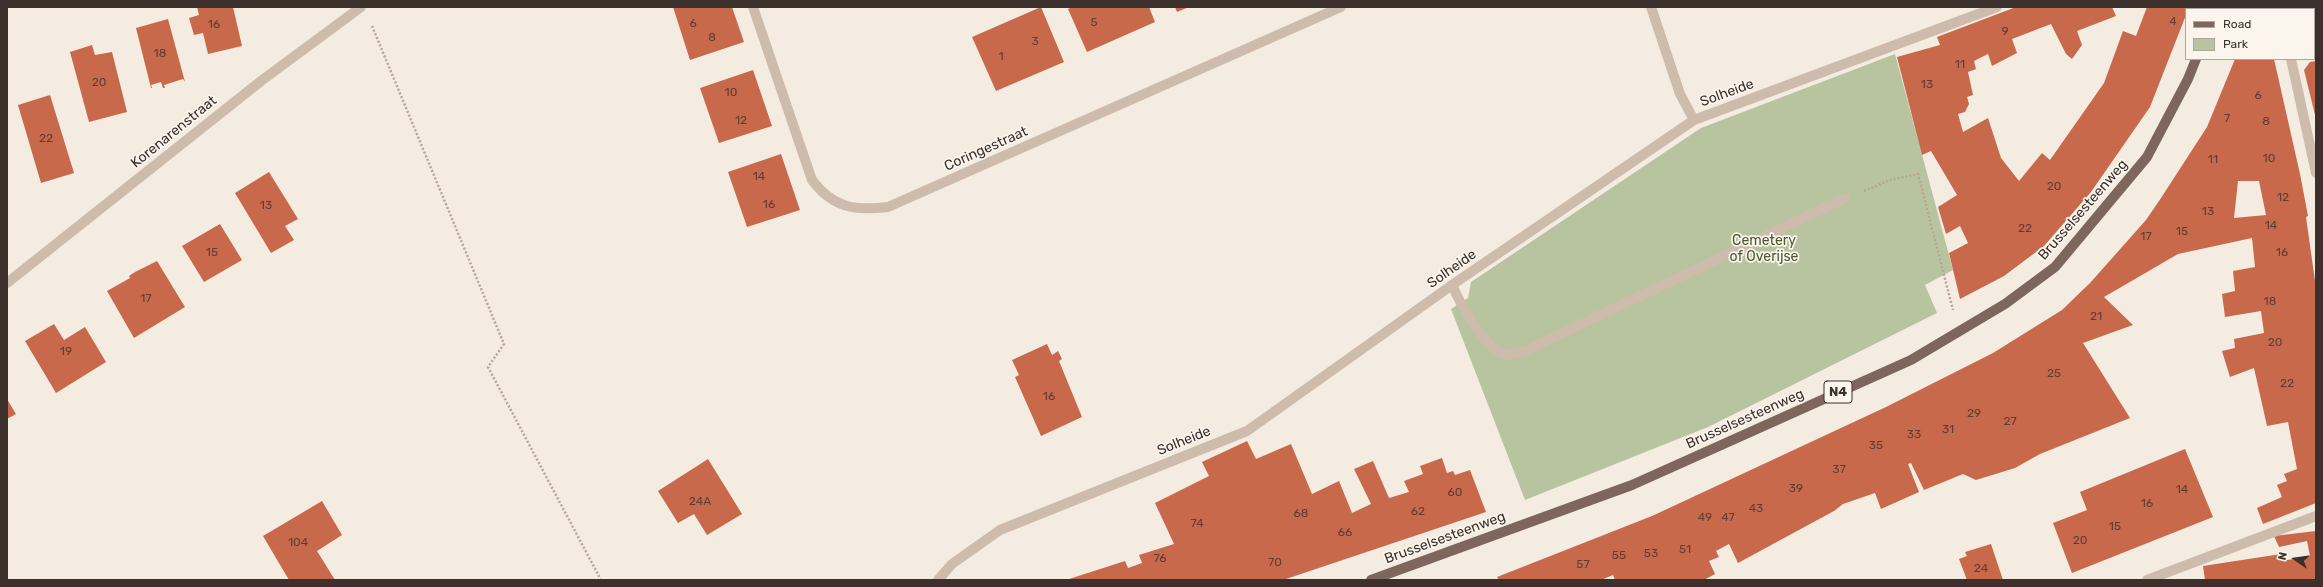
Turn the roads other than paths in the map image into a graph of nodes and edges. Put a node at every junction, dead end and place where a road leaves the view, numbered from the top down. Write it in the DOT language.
graph roads {
  1 [pos="361,7"];
  2 [pos="753,7"];
  3 [pos="1341,7"];
  4 [pos="1651,7"];
  5 [pos="1997,7"];
  6 [pos="2196,60"];
  7 [pos="2292,60"];
  8 [pos="1694,120"];
  9 [pos="2316,173"];
  10 [pos="1845,198"];
  11 [pos="7,283"];
  12 [pos="1452,286"];
  13 [pos="2316,516"];
  14 [pos="938,580"];
  15 [pos="1371,580"];
  16 [pos="2147,580"];
  1 -- 11 [label="street, Korenarenstraat"];
  2 -- 3 [label="street, Coringestraat"];
  4 -- 8 [label="street"];
  5 -- 8 [label="street, Solheide"];
  6 -- 15 [label="main road, Brusselsesteenweg / N4"];
  7 -- 9 [label="street"];
  8 -- 12 [label="street, Solheide"];
  10 -- 12 [label="street"];
  12 -- 14 [label="street, Solheide"];
  13 -- 16 [label="street"];
}
